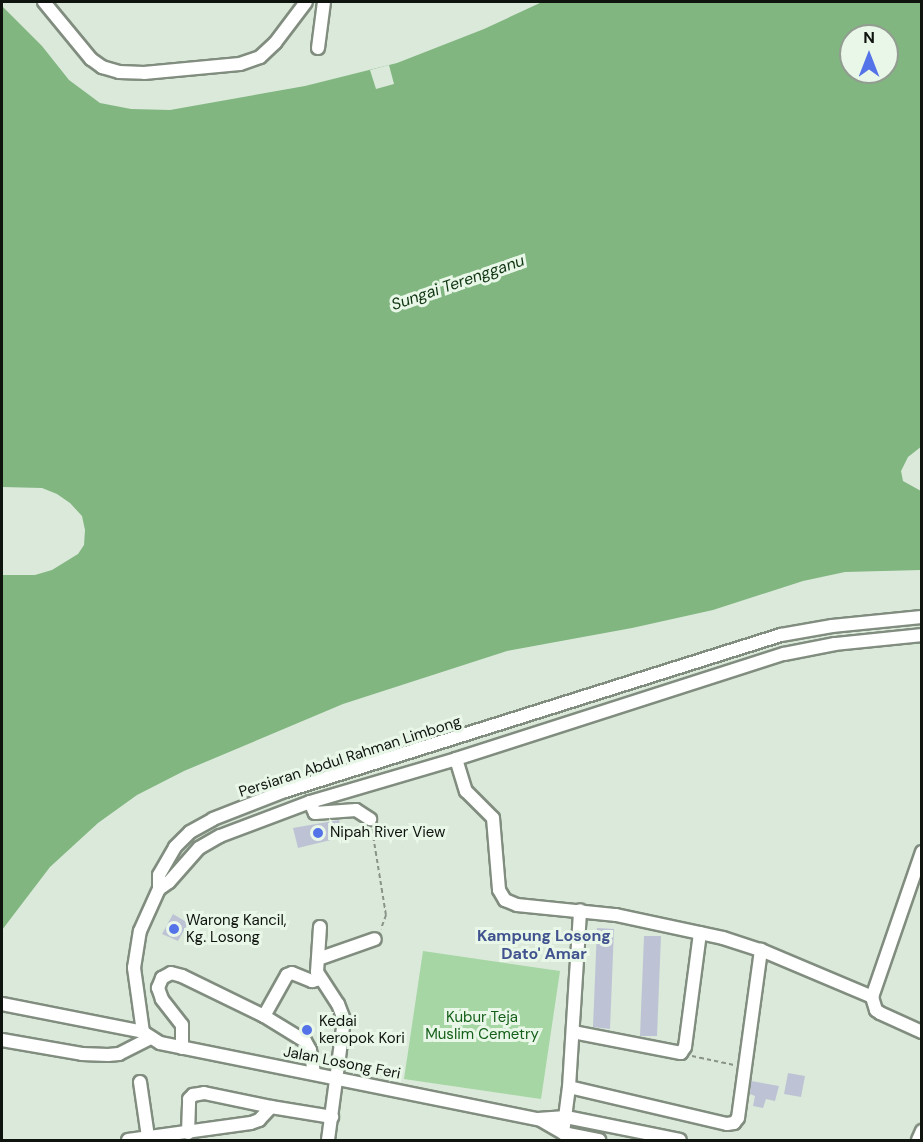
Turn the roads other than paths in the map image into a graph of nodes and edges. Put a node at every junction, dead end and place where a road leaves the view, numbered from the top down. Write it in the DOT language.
graph roads {
  1 [pos="44,2"];
  2 [pos="306,2"];
  3 [pos="324,2"];
  4 [pos="318,48"];
  5 [pos="921,617"];
  6 [pos="921,635"];
  7 [pos="456,759"];
  8 [pos="310,802"];
  9 [pos="370,819"];
  10 [pos="921,852"];
  11 [pos="159,889"];
  12 [pos="580,910"];
  13 [pos="320,927"];
  14 [pos="700,933"];
  15 [pos="375,939"];
  16 [pos="761,950"];
  17 [pos="318,959"];
  18 [pos="320,980"];
  19 [pos="872,997"];
  20 [pos="2,1004"];
  21 [pos="264,1017"];
  22 [pos="573,1032"];
  23 [pos="921,1032"];
  24 [pos="147,1035"];
  25 [pos="2,1040"];
  26 [pos="182,1047"];
  27 [pos="314,1073"];
  28 [pos="338,1077"];
  29 [pos="140,1082"];
  30 [pos="569,1086"];
  31 [pos="271,1107"];
  32 [pos="332,1117"];
  33 [pos="566,1117"];
  34 [pos="538,1119"];
  35 [pos="921,1131"];
  36 [pos="188,1132"];
  37 [pos="563,1133"];
  38 [pos="148,1137"];
  39 [pos="128,1140"];
  40 [pos="328,1140"];
  41 [pos="599,1140"];
  42 [pos="680,1140"];
  43 [pos="918,1140"];
  1 -- 2 [label="street"];
  3 -- 4 [label="street"];
  5 -- 11 [label="street, Persiaran Abdul Rahman Limbong"];
  6 -- 7 [label="street, Persiaran Abdul Rahman Limbong"];
  7 -- 8 [label="street, Persiaran Abdul Rahman Limbong"];
  7 -- 12 [label="street"];
  8 -- 9 [label="street"];
  8 -- 11 [label="street, Persiaran Abdul Rahman Limbong"];
  10 -- 19 [label="street"];
  11 -- 24 [label="street"];
  12 -- 14 [label="street"];
  12 -- 22 [label="street"];
  13 -- 17 [label="street"];
  14 -- 16 [label="street"];
  14 -- 22 [label="street"];
  15 -- 17 [label="street"];
  16 -- 19 [label="street"];
  16 -- 30 [label="street"];
  17 -- 18 [label="street"];
  18 -- 21 [label="street"];
  18 -- 28 [label="street"];
  19 -- 23 [label="street"];
  20 -- 24 [label="street, Jalan Losong Feri"];
  21 -- 26 [label="street"];
  21 -- 27 [label="street"];
  22 -- 30 [label="street"];
  24 -- 25 [label="street"];
  24 -- 26 [label="street, Jalan Losong Feri"];
  26 -- 27 [label="street, Jalan Losong Feri"];
  27 -- 28 [label="street, Jalan Losong Feri"];
  28 -- 32 [label="street"];
  28 -- 34 [label="street, Jalan Losong Feri"];
  29 -- 38 [label="street"];
  30 -- 33 [label="street"];
  31 -- 32 [label="street"];
  31 -- 36 [label="street"];
  31 -- 36 [label="street"];
  32 -- 40 [label="street"];
  33 -- 34 [label="street, Jalan Losong Feri"];
  33 -- 37 [label="street"];
  33 -- 42 [label="street, Jalan Losong Feri"];
  34 -- 37 [label="street, Jalan Losong Feri"];
  35 -- 43 [label="street"];
  36 -- 38 [label="street"];
  37 -- 41 [label="street, Jalan Losong Feri"];
  38 -- 39 [label="street"];
}
